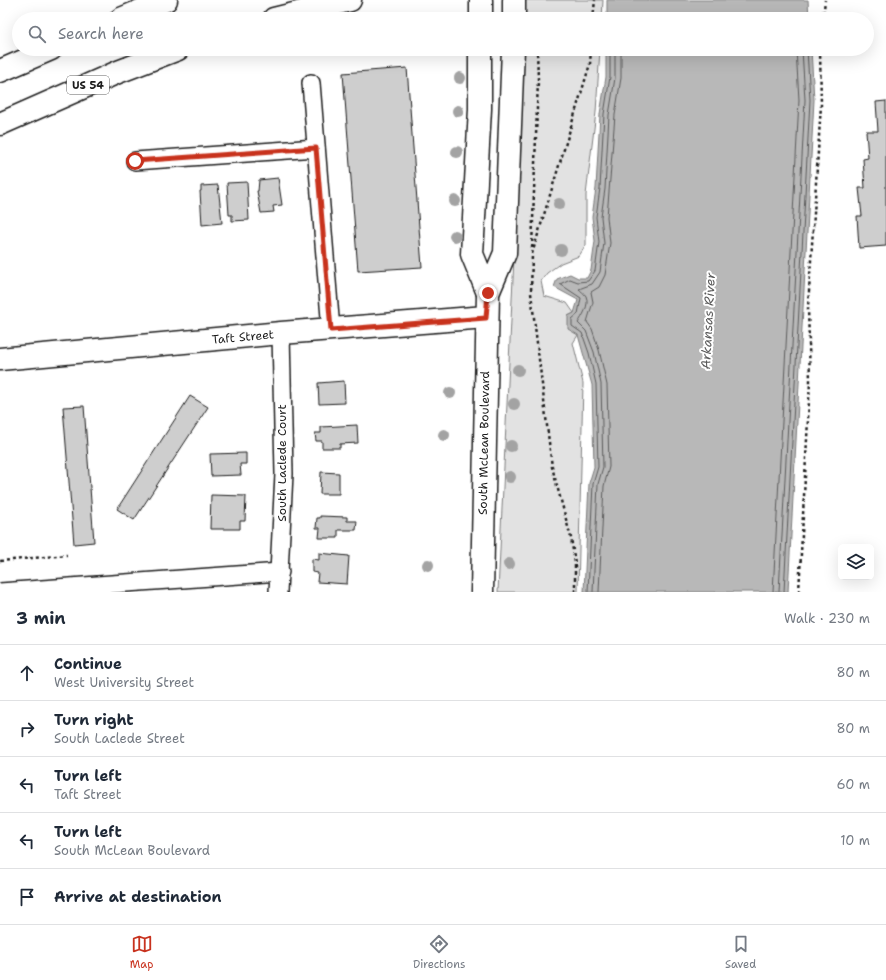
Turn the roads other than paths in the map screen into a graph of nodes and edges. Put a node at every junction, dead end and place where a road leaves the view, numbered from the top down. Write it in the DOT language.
graph roads {
  1 [pos="166,0"];
  2 [pos="350,0"];
  3 [pos="481,0"];
  4 [pos="514,0"];
  5 [pos="138,12"];
  6 [pos="302,12"];
  7 [pos="481,12"];
  8 [pos="514,12"];
  9 [pos="35,56"];
  10 [pos="161,56"];
  11 [pos="480,56"];
  12 [pos="513,56"];
  13 [pos="0,71"];
  14 [pos="311,82"];
  15 [pos="0,124"];
  16 [pos="316,148"];
  17 [pos="135,161"];
  18 [pos="488,293"];
  19 [pos="486,318"];
  20 [pos="331,330"];
  21 [pos="281,334"];
  22 [pos="0,359"];
  23 [pos="280,572"];
  24 [pos="0,592"];
  25 [pos="278,592"];
  26 [pos="482,592"];
  1 -- 5 [label="main road"];
  2 -- 6 [label="main road"];
  3 -- 7 [label="main road"];
  4 -- 8 [label="main road"];
  9 -- 13 [label="main road"];
  10 -- 15 [label="main road, US 54"];
  11 -- 18 [label="main road, South McLean Boulevard"];
  12 -- 18 [label="main road, South McLean Boulevard"];
  14 -- 16 [label="street"];
  16 -- 17 [label="street"];
  16 -- 20 [label="street"];
  18 -- 19 [label="main road, South McLean Boulevard"];
  19 -- 20 [label="main road, Taft Street"];
  19 -- 26 [label="main road, South McLean Boulevard"];
  20 -- 21 [label="main road, Taft Street"];
  21 -- 22 [label="main road, Taft Street"];
  21 -- 23 [label="street, South Laclede Court"];
  23 -- 24 [label="street"];
  23 -- 25 [label="street, South Laclede Court"];
}
